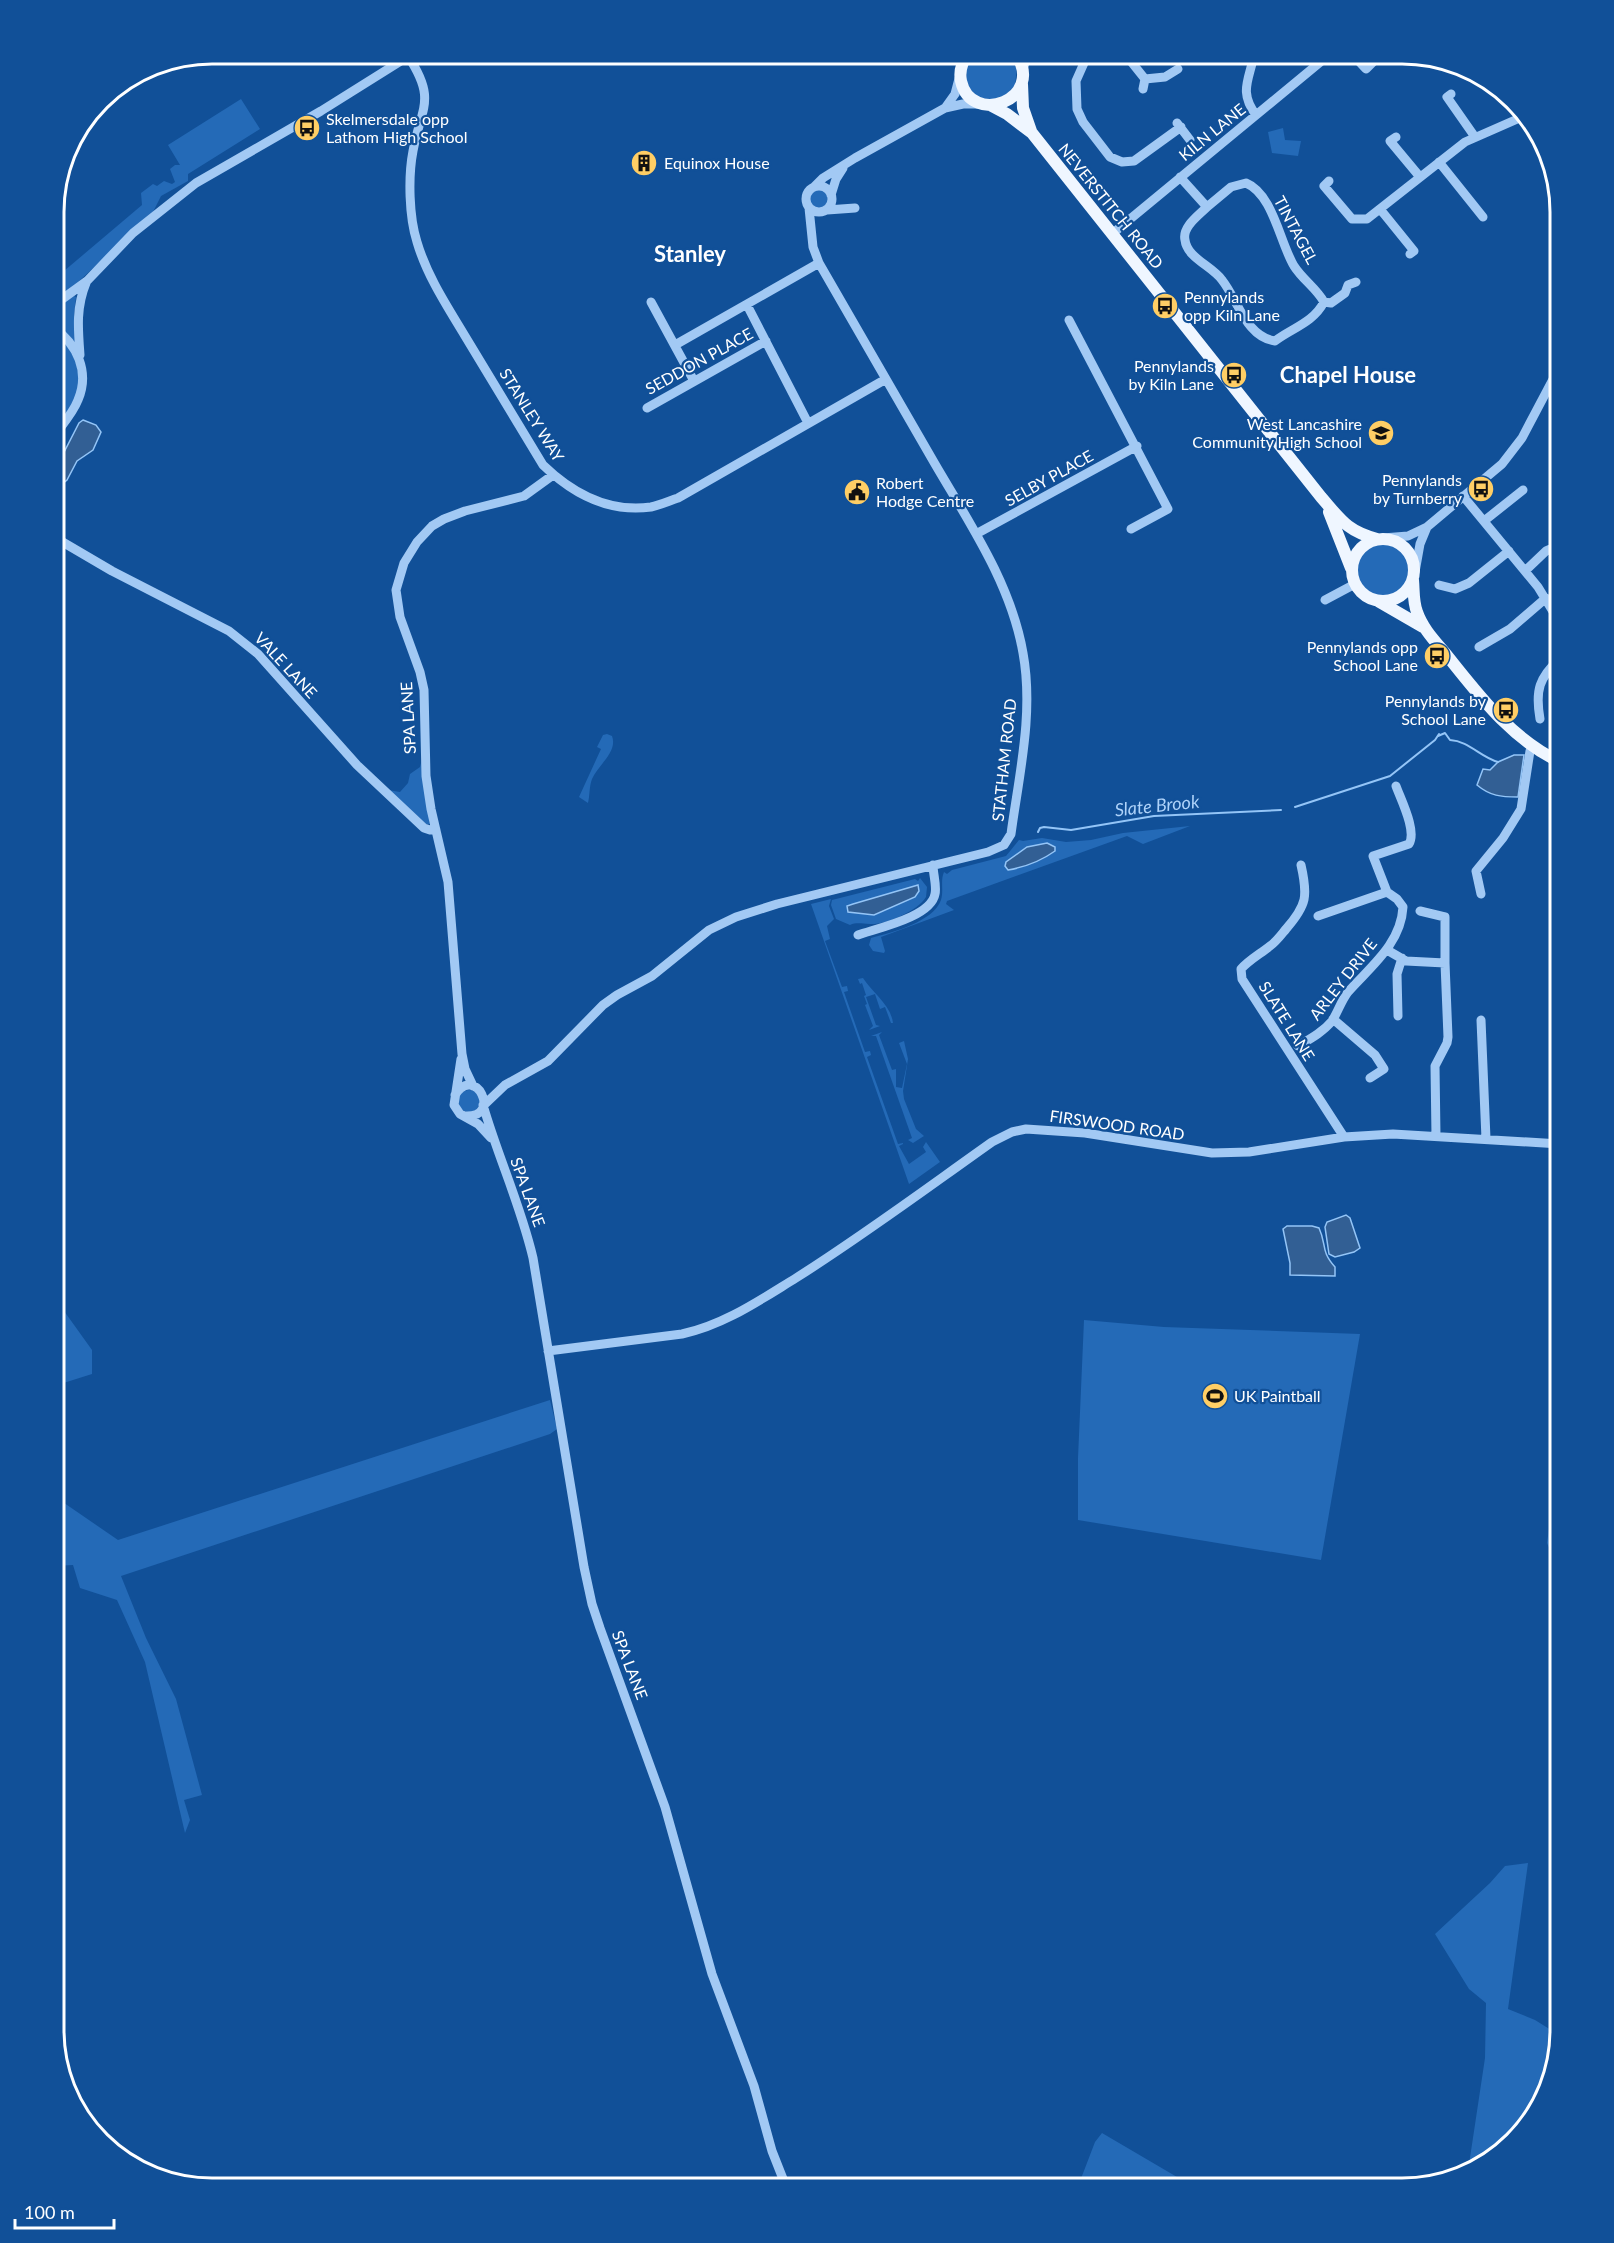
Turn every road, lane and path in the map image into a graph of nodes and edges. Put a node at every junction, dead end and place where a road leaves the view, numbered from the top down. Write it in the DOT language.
graph roads {
  1 [pos="395,64"];
  2 [pos="415,64"];
  3 [pos="959,65"];
  4 [pos="964,65"];
  5 [pos="1020,65"];
  6 [pos="1025,65"];
  7 [pos="1083,65"];
  8 [pos="1132,65"];
  9 [pos="1251,65"];
  10 [pos="1317,65"];
  11 [pos="1178,69"];
  12 [pos="961,71"];
  13 [pos="1023,74"];
  14 [pos="1451,94"];
  15 [pos="987,105"];
  16 [pos="945,108"];
  17 [pos="1256,115"];
  18 [pos="1516,119"];
  19 [pos="1032,134"];
  20 [pos="1396,137"];
  21 [pos="1475,137"];
  22 [pos="1190,140"];
  23 [pos="1439,162"];
  24 [pos="846,163"];
  25 [pos="1180,177"];
  26 [pos="1420,177"];
  27 [pos="1329,181"];
  28 [pos="814,187"];
  29 [pos="832,197"];
  30 [pos="1207,207"];
  31 [pos="809,208"];
  32 [pos="1380,208"];
  33 [pos="825,211"];
  34 [pos="1483,217"];
  35 [pos="1112,234"];
  36 [pos="812,236"];
  37 [pos="1410,254"];
  38 [pos="819,263"];
  39 [pos="87,281"];
  40 [pos="1356,282"];
  41 [pos="65,297"];
  42 [pos="651,302"];
  43 [pos="1324,302"];
  44 [pos="747,305"];
  45 [pos="1069,320"];
  46 [pos="65,338"];
  47 [pos="766,341"];
  48 [pos="675,345"];
  49 [pos="81,362"];
  50 [pos="886,379"];
  51 [pos="694,381"];
  52 [pos="1550,385"];
  53 [pos="647,408"];
  54 [pos="65,420"];
  55 [pos="808,423"];
  56 [pos="1137,446"];
  57 [pos="553,475"];
  58 [pos="1523,490"];
  59 [pos="1463,496"];
  60 [pos="1322,497"];
  61 [pos="1484,521"];
  62 [pos="1426,527"];
  63 [pos="1131,529"];
  64 [pos="976,534"];
  65 [pos="1380,539"];
  66 [pos="65,543"];
  67 [pos="1550,549"];
  68 [pos="1509,551"];
  69 [pos="1525,571"];
  70 [pos="1414,576"];
  71 [pos="1354,578"];
  72 [pos="1439,585"];
  73 [pos="1546,598"];
  74 [pos="1325,600"];
  75 [pos="1375,600"];
  76 [pos="1550,605"];
  77 [pos="1426,629"];
  78 [pos="1479,647"];
  79 [pos="1550,668"];
  80 [pos="1540,719"];
  81 [pos="1530,751"];
  82 [pos="1550,756"];
  83 [pos="1396,786"];
  84 [pos="436,830"];
  85 [pos="933,865"];
  86 [pos="1301,865"];
  87 [pos="1386,892"];
  88 [pos="1480,894"];
  89 [pos="1420,911"];
  90 [pos="1318,916"];
  91 [pos="858,935"];
  92 [pos="1387,950"];
  93 [pos="1402,958"];
  94 [pos="1445,963"];
  95 [pos="1398,1016"];
  96 [pos="1333,1019"];
  97 [pos="1481,1020"];
  98 [pos="1298,1047"];
  99 [pos="462,1054"];
  100 [pos="1370,1078"];
  101 [pos="506,1085"];
  102 [pos="473,1086"];
  103 [pos="455,1095"];
  104 [pos="484,1105"];
  105 [pos="465,1116"];
  106 [pos="1436,1136"];
  107 [pos="1344,1137"];
  108 [pos="1485,1139"];
  109 [pos="493,1141"];
  110 [pos="1550,1143"];
  111 [pos="548,1351"];
  112 [pos="783,2178"];
  1 -- 39 [label="street"];
  2 -- 57 [label="street, STANLEY WAY"];
  3 -- 12 [label="main road"];
  4 -- 12 [label="main road"];
  5 -- 13 [label="main road"];
  6 -- 13 [label="street"];
  7 -- 22 [label="street"];
  8 -- 11 [label="street"];
  9 -- 17 [label="street"];
  10 -- 17 [label="street, KILN LANE"];
  12 -- 15 [label="main road, NEVERSTITCH ROAD"];
  12 -- 16 [label="street"];
  13 -- 15 [label="main road"];
  13 -- 19 [label="main road, NEVERSTITCH ROAD"];
  14 -- 21 [label="street"];
  15 -- 16 [label="street"];
  15 -- 19 [label="main road, NEVERSTITCH ROAD"];
  16 -- 24 [label="street"];
  17 -- 25 [label="street, KILN LANE"];
  18 -- 21 [label="street"];
  19 -- 35 [label="main road, NEVERSTITCH ROAD"];
  20 -- 26 [label="street"];
  21 -- 23 [label="street"];
  23 -- 26 [label="street"];
  23 -- 34 [label="street"];
  24 -- 28 [label="street"];
  24 -- 29 [label="street"];
  25 -- 30 [label="street"];
  25 -- 35 [label="street, KILN LANE"];
  26 -- 32 [label="street"];
  27 -- 32 [label="street"];
  28 -- 29 [label="street"];
  28 -- 31 [label="street"];
  29 -- 33 [label="street"];
  29 -- 33 [label="street"];
  30 -- 43 [label="street, TINTAGEL"];
  30 -- 43 [label="street, TINTAGEL"];
  31 -- 33 [label="street"];
  31 -- 36 [label="street, STATHAM ROAD"];
  32 -- 37 [label="street"];
  33 -- 36 [label="street"];
  35 -- 60 [label="main road, NEVERSTITCH ROAD"];
  36 -- 38 [label="street, STATHAM ROAD"];
  38 -- 44 [label="street, SEDDON PLACE"];
  38 -- 50 [label="street, STATHAM ROAD"];
  39 -- 41 [label="street"];
  39 -- 49 [label="street"];
  40 -- 43 [label="street, TINTAGEL"];
  42 -- 48 [label="street"];
  44 -- 47 [label="street, SEDDON PLACE"];
  44 -- 48 [label="street, SEDDON PLACE"];
  45 -- 56 [label="street"];
  46 -- 49 [label="street"];
  47 -- 51 [label="street, SEDDON PLACE"];
  47 -- 55 [label="street, SEDDON PLACE"];
  48 -- 51 [label="street"];
  49 -- 54 [label="street"];
  50 -- 55 [label="street, STANLEY WAY"];
  50 -- 64 [label="street, STATHAM ROAD"];
  51 -- 53 [label="street, SEDDON PLACE"];
  52 -- 59 [label="street"];
  55 -- 57 [label="street, STANLEY WAY"];
  56 -- 63 [label="street"];
  56 -- 64 [label="street, SELBY PLACE"];
  57 -- 84 [label="street, SPA LANE"];
  58 -- 61 [label="street"];
  59 -- 61 [label="street"];
  59 -- 62 [label="street"];
  60 -- 65 [label="main road, NEVERSTITCH ROAD"];
  60 -- 71 [label="main road, NEVERSTITCH ROAD"];
  61 -- 68 [label="street"];
  62 -- 65 [label="street"];
  62 -- 70 [label="street"];
  64 -- 85 [label="street, STATHAM ROAD"];
  65 -- 70 [label="main road"];
  65 -- 71 [label="main road"];
  66 -- 84 [label="street, VALE LANE"];
  67 -- 69 [label="street"];
  68 -- 69 [label="street"];
  68 -- 72 [label="street"];
  69 -- 73 [label="street"];
  70 -- 75 [label="main road"];
  70 -- 77 [label="main road"];
  71 -- 74 [label="street"];
  71 -- 75 [label="main road"];
  73 -- 76 [label="street"];
  73 -- 78 [label="street"];
  75 -- 77 [label="main road"];
  77 -- 82 [label="main road"];
  79 -- 80 [label="street"];
  81 -- 88 [label="street"];
  83 -- 87 [label="street"];
  84 -- 99 [label="street, SPA LANE"];
  85 -- 91 [label="street"];
  85 -- 101 [label="street, STATHAM ROAD"];
  86 -- 107 [label="street, SLATE LANE"];
  87 -- 90 [label="street"];
  87 -- 92 [label="street, ARLEY DRIVE"];
  89 -- 94 [label="street"];
  92 -- 93 [label="street"];
  92 -- 96 [label="street, ARLEY DRIVE"];
  93 -- 94 [label="street"];
  93 -- 95 [label="street"];
  94 -- 106 [label="street"];
  96 -- 98 [label="street, ARLEY DRIVE"];
  96 -- 100 [label="street"];
  97 -- 108 [label="street"];
  99 -- 102 [label="street, SPA LANE"];
  99 -- 103 [label="street, SPA LANE"];
  101 -- 102 [label="street, STATHAM ROAD"];
  101 -- 104 [label="street, STATHAM ROAD"];
  102 -- 103 [label="street"];
  102 -- 104 [label="street"];
  103 -- 105 [label="street"];
  104 -- 105 [label="street"];
  104 -- 109 [label="street, SPA LANE"];
  105 -- 109 [label="street, SPA LANE"];
  106 -- 107 [label="street, FIRSWOOD ROAD"];
  106 -- 108 [label="street, FIRSWOOD ROAD"];
  107 -- 111 [label="street, FIRSWOOD ROAD"];
  108 -- 110 [label="street, FIRSWOOD ROAD"];
  109 -- 111 [label="street, SPA LANE"];
  111 -- 112 [label="street, SPA LANE"];
}
